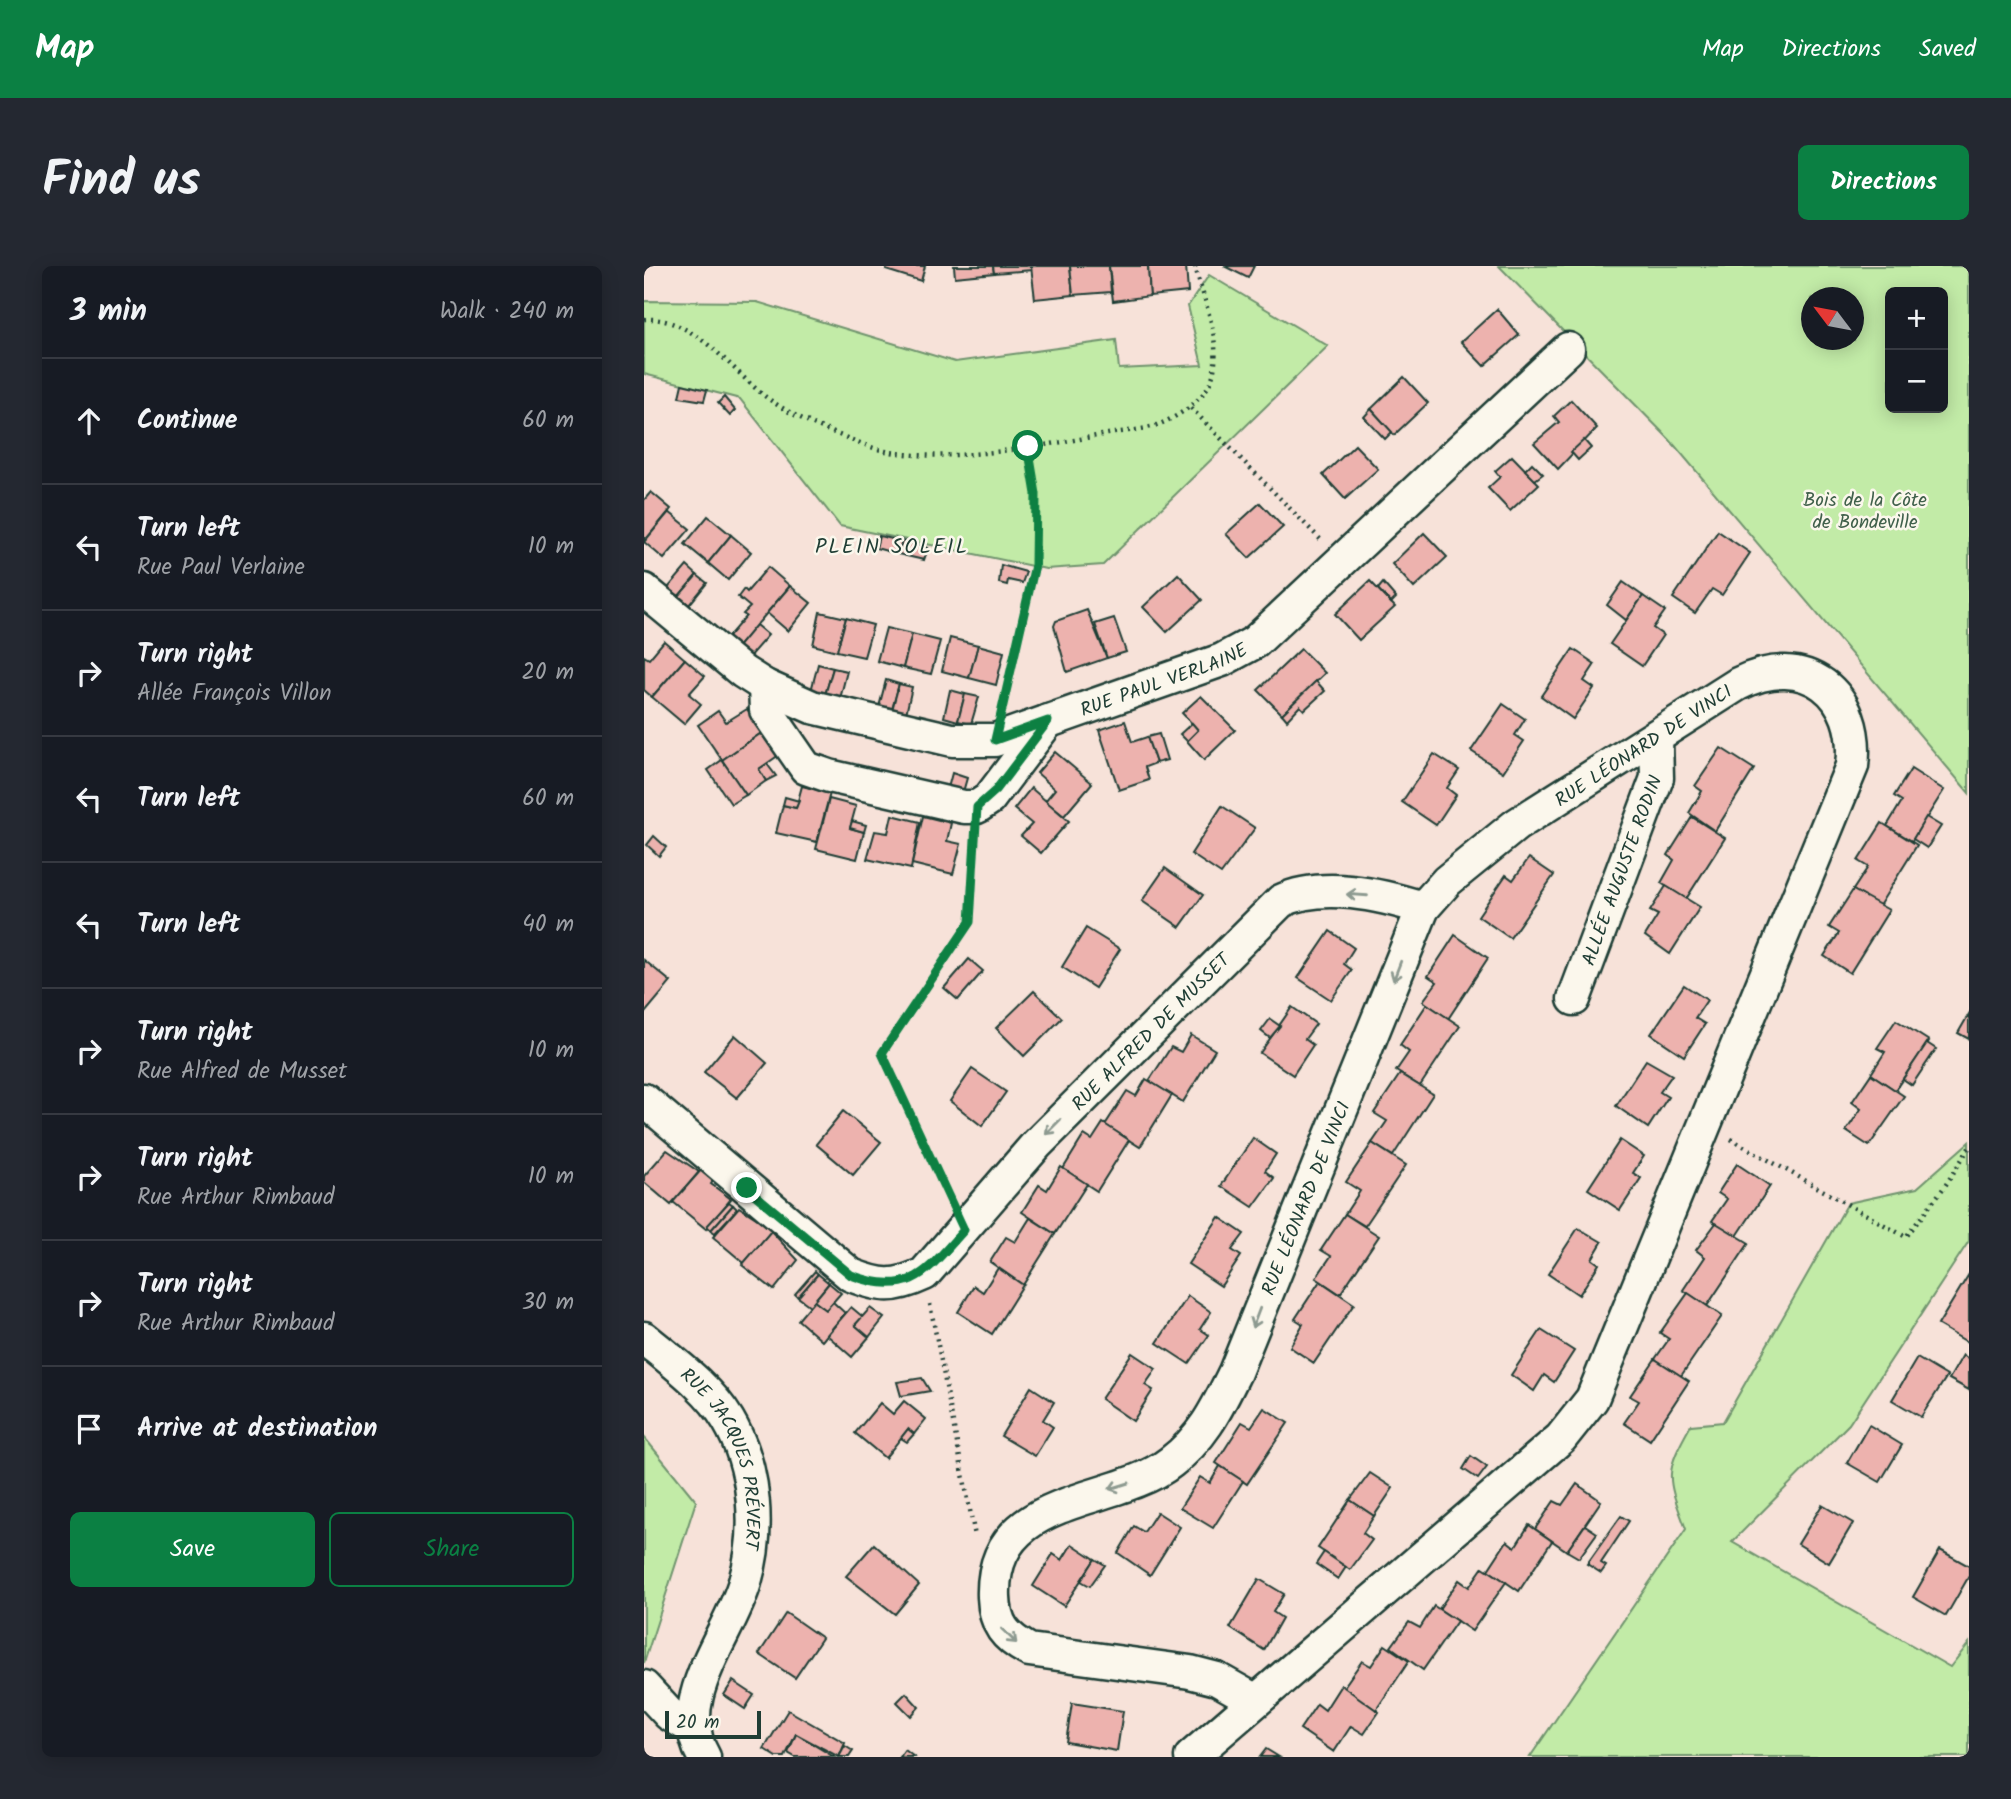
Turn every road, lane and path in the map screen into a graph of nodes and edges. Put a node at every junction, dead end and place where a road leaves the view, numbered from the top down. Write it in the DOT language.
graph roads {
  1 [pos="1195,266"];
  2 [pos="644,319"];
  3 [pos="1568,349"];
  4 [pos="1191,408"];
  5 [pos="1028,446"];
  6 [pos="1311,529"];
  7 [pos="644,590"];
  8 [pos="765,686"];
  9 [pos="1048,721"];
  10 [pos="1656,738"];
  11 [pos="995,740"];
  12 [pos="977,807"];
  13 [pos="1423,908"];
  14 [pos="1574,999"];
  15 [pos="644,1100"];
  16 [pos="1706,1125"];
  17 [pos="1969,1148"];
  18 [pos="964,1230"];
  19 [pos="924,1274"];
  20 [pos="644,1338"];
  21 [pos="994,1582"];
  22 [pos="644,1687"];
  23 [pos="1256,1701"];
  24 [pos="699,1743"];
  25 [pos="1191,1757"];
  1 -- 4 [label="path"];
  2 -- 5 [label="path"];
  3 -- 9 [label="street, RUE PAUL VERLAINE"];
  4 -- 5 [label="path"];
  4 -- 6 [label="path"];
  5 -- 11 [label="path"];
  7 -- 8 [label="street, RUE PAUL VERLAINE"];
  8 -- 11 [label="street, RUE PAUL VERLAINE"];
  8 -- 12 [label="street"];
  9 -- 11 [label="street, RUE PAUL VERLAINE"];
  9 -- 12 [label="street"];
  10 -- 13 [label="street, RUE LÉONARD DE VINCI"];
  10 -- 14 [label="street, ALLÉE AUGUSTE RODIN"];
  10 -- 16 [label="street, RUE LÉONARD DE VINCI"];
  12 -- 18 [label="path"];
  13 -- 18 [label="street, RUE ALFRED DE MUSSET, one-way"];
  13 -- 21 [label="street, RUE LÉONARD DE VINCI, one-way"];
  15 -- 19 [label="street"];
  16 -- 17 [label="path"];
  16 -- 23 [label="street, RUE LÉONARD DE VINCI"];
  18 -- 19 [label="street, RUE ALFRED DE MUSSET"];
  19 -- 21 [label="path"];
  20 -- 24 [label="street, RUE JACQUES PRÉVERT"];
  21 -- 23 [label="street, RUE LÉONARD DE VINCI, one-way"];
  22 -- 24 [label="street"];
  23 -- 25 [label="street, RUE LÉONARD DE VINCI"];
}
